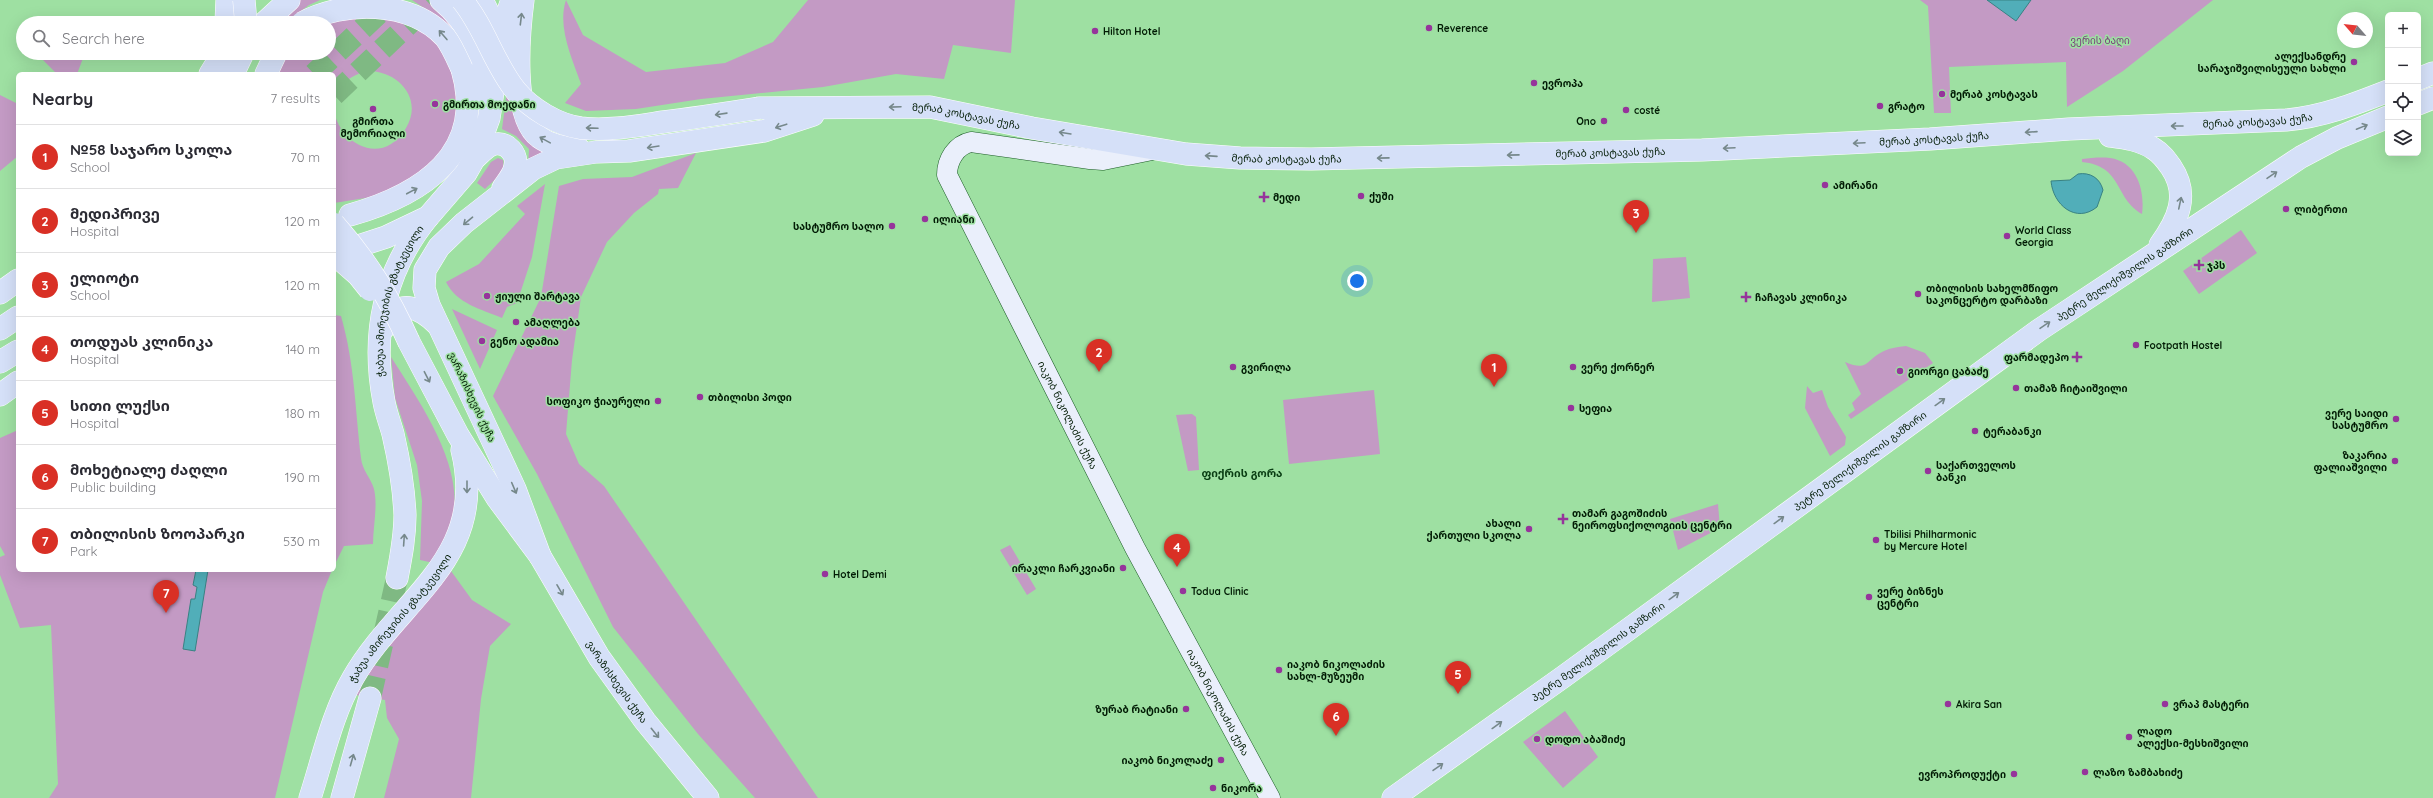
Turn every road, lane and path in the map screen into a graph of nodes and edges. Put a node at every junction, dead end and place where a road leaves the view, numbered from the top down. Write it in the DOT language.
graph roads {
  1 [pos="227,0"];
  2 [pos="244,0"];
  3 [pos="256,0"];
  4 [pos="289,0"];
  5 [pos="441,0"];
  6 [pos="462,0"];
  7 [pos="482,0"];
  8 [pos="512,0"];
  9 [pos="523,0"];
  10 [pos="226,16"];
  11 [pos="244,16"];
  12 [pos="245,16"];
  13 [pos="255,16"];
  14 [pos="272,16"];
  15 [pos="312,16"];
  16 [pos="499,46"];
  17 [pos="219,60"];
  18 [pos="223,60"];
  19 [pos="240,60"];
  20 [pos="244,60"];
  21 [pos="254,60"];
  22 [pos="273,60"];
  23 [pos="211,72"];
  24 [pos="223,72"];
  25 [pos="234,72"];
  26 [pos="244,72"];
  27 [pos="254,72"];
  28 [pos="267,72"];
  29 [pos="2433,73"];
  30 [pos="2421,78"];
  31 [pos="2385,92"];
  32 [pos="2433,98"];
  33 [pos="2421,103"];
  34 [pos="831,110"];
  35 [pos="489,118"];
  36 [pos="2385,118"];
  37 [pos="2069,129"];
  38 [pos="1098,138"];
  39 [pos="1154,149"];
  40 [pos="596,152"];
  41 [pos="474,159"];
  42 [pos="1090,159"];
  43 [pos="498,196"];
  44 [pos="446,199"];
  45 [pos="339,217"];
  46 [pos="428,217"];
  47 [pos="2157,250"];
  48 [pos="336,253"];
  49 [pos="336,256"];
  50 [pos="16,281"];
  51 [pos="0,293"];
  52 [pos="16,318"];
  53 [pos="438,326"];
  54 [pos="0,328"];
  55 [pos="380,338"];
  56 [pos="409,342"];
  57 [pos="16,352"];
  58 [pos="0,362"];
  59 [pos="16,383"];
  60 [pos="0,395"];
  61 [pos="16,402"];
  62 [pos="0,409"];
  63 [pos="454,428"];
  64 [pos="540,556"];
  65 [pos="397,578"];
  66 [pos="370,698"];
  67 [pos="310,798"];
  68 [pos="342,798"];
  69 [pos="708,798"];
  70 [pos="1270,798"];
  71 [pos="1394,798"];
  1 -- 10 [label="main road"];
  2 -- 12 [label="main road, bridge"];
  3 -- 11 [label="main road"];
  3 -- 13 [label="main road"];
  4 -- 14 [label="main road"];
  5 -- 35 [label="main road"];
  34 -- 6 [label="main road, მერაბ კოსტავას ქუჩა, one-way, bridge"];
  7 -- 16 [label="main road"];
  8 -- 16 [label="main road"];
  40 -- 9 [label="main road, one-way"];
  45 -- 15 [label="main road, one-way, bridge"];
  16 -- 35 [label="main road"];
  17 -- 23 [label="main road"];
  18 -- 24 [label="main road"];
  19 -- 25 [label="main road"];
  20 -- 26 [label="main road"];
  21 -- 27 [label="main road"];
  22 -- 28 [label="main road"];
  29 -- 30 [label="main road"];
  31 -- 37 [label="main road, მერაბ კოსტავას ქუჩა, one-way"];
  32 -- 33 [label="main road"];
  38 -- 34 [label="main road, მერაბ კოსტავას ქუჩა, one-way"];
  34 -- 40 [label="main road, მერაბ კოსტავას ქუჩა, one-way"];
  35 -- 41 [label="main road"];
  47 -- 36 [label="main road, პეტრე მელიქიშვილის გამზირი, one-way"];
  37 -- 39 [label="main road, მერაბ კოსტავას ქუჩა, one-way"];
  47 -- 37 [label="main road, one-way"];
  38 -- 39 [label="main road, მერაბ კოსტავას ქუჩა"];
  38 -- 42 [label="street"];
  39 -- 42 [label="street, იაკობ ნიკოლაძის ქუჩა"];
  40 -- 43 [label="main road"];
  41 -- 43 [label="main road"];
  41 -- 44 [label="main road"];
  42 -- 70 [label="street, იაკობ ნიკოლაძის ქუჩა"];
  43 -- 53 [label="main road, one-way"];
  44 -- 45 [label="main road"];
  44 -- 46 [label="main road"];
  45 -- 56 [label="main road, bridge"];
  46 -- 48 [label="main road"];
  46 -- 55 [label="main road, ჭაბუა ამირეჯიბის გზატკეცილი"];
  71 -- 47 [label="main road, პეტრე მელიქიშვილის გამზირი, one-way"];
  49 -- 56 [label="main road, bridge"];
  50 -- 51 [label="main road"];
  52 -- 54 [label="main road"];
  53 -- 55 [label="main road"];
  53 -- 64 [label="main road, ვარაზისხევის ქუჩა, one-way"];
  65 -- 55 [label="main road, ჭაბუა ამირეჯიბის გზატკეცილი, one-way"];
  56 -- 63 [label="main road, one-way"];
  57 -- 58 [label="main road"];
  59 -- 60 [label="main road"];
  61 -- 62 [label="main road"];
  63 -- 64 [label="main road, ვარაზისხევის ქუჩა"];
  63 -- 67 [label="main road, ჭაბუა ამირეჯიბის გზატკეცილი, one-way"];
  64 -- 69 [label="main road, ვარაზისხევის ქუჩა, one-way"];
  68 -- 66 [label="main road, one-way"];
}
